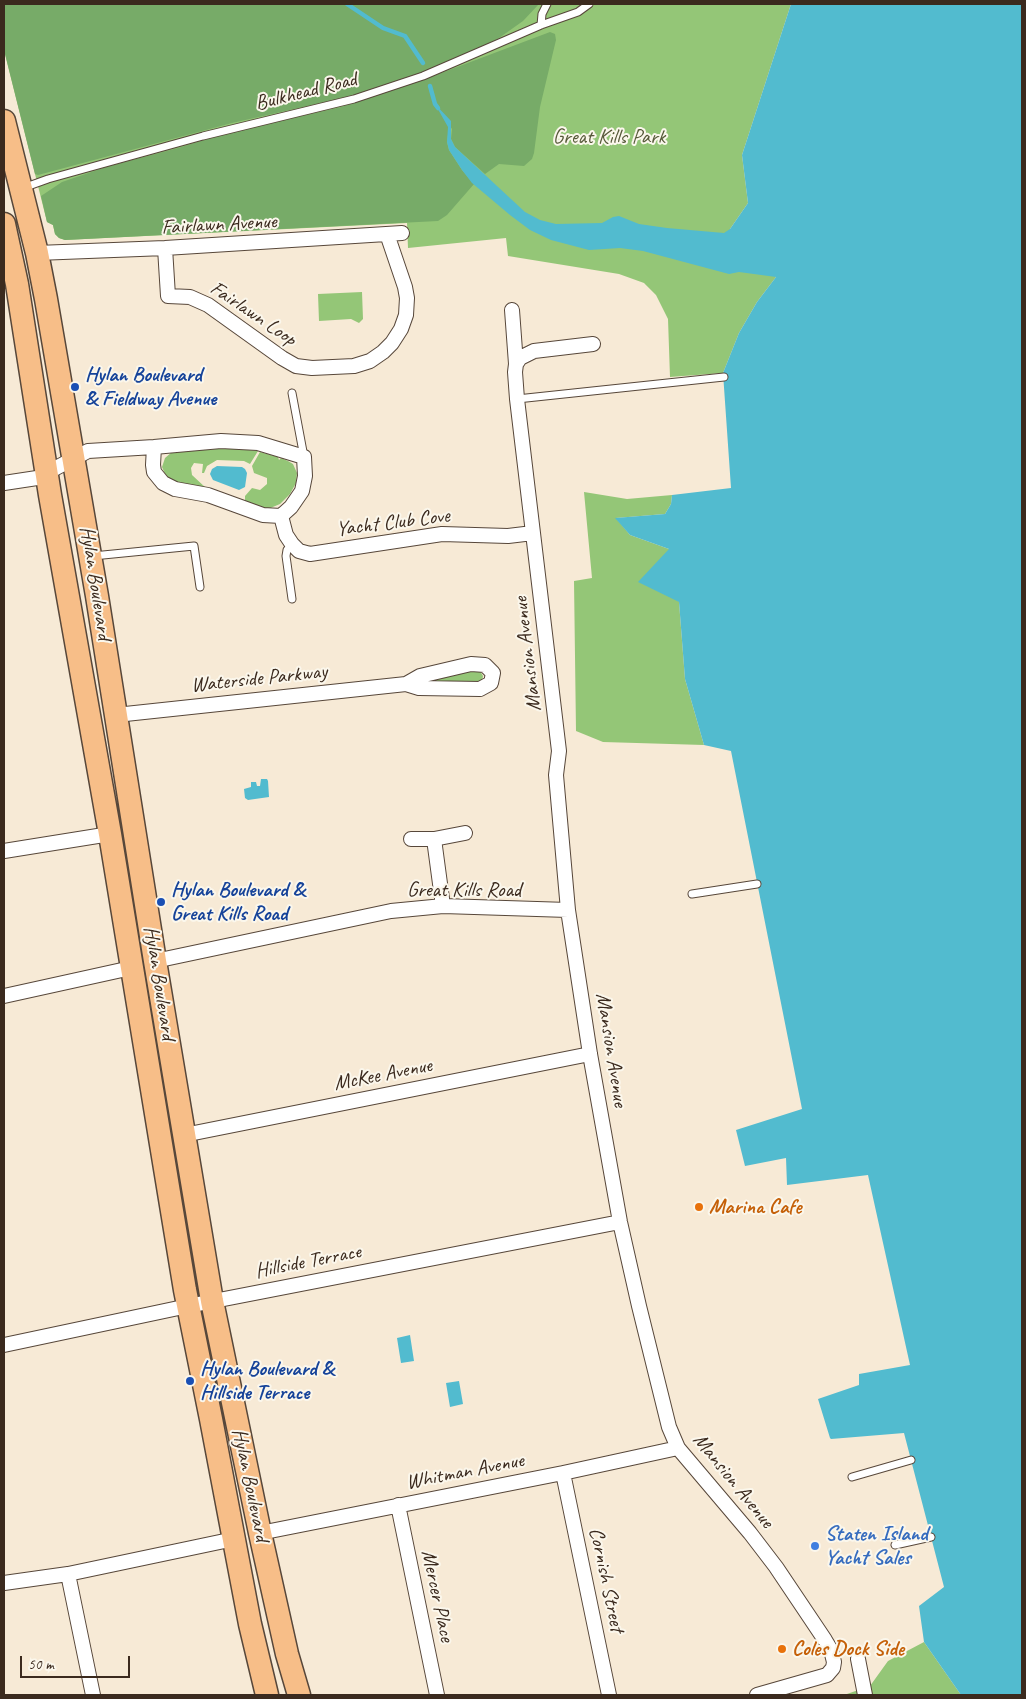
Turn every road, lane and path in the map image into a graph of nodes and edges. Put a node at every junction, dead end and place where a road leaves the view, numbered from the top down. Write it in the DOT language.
graph roads {
  1 [pos="547,4"];
  2 [pos="589,4"];
  3 [pos="540,26"];
  4 [pos="4,121"];
  5 [pos="21,188"];
  6 [pos="4,224"];
  7 [pos="402,233"];
  8 [pos="386,234"];
  9 [pos="165,248"];
  10 [pos="38,253"];
  11 [pos="512,310"];
  12 [pos="593,344"];
  13 [pos="516,364"];
  14 [pos="724,377"];
  15 [pos="292,392"];
  16 [pos="517,399"];
  17 [pos="154,447"];
  18 [pos="304,457"];
  19 [pos="74,458"];
  20 [pos="46,473"];
  21 [pos="4,483"];
  22 [pos="281,516"];
  23 [pos="533,533"];
  24 [pos="292,544"];
  25 [pos="90,556"];
  26 [pos="200,587"];
  27 [pos="292,599"];
  28 [pos="406,684"];
  29 [pos="116,715"];
  30 [pos="465,833"];
  31 [pos="110,834"];
  32 [pos="411,839"];
  33 [pos="434,839"];
  34 [pos="4,850"];
  35 [pos="757,884"];
  36 [pos="692,894"];
  37 [pos="443,906"];
  38 [pos="568,910"];
  39 [pos="155,962"];
  40 [pos="131,968"];
  41 [pos="4,996"];
  42 [pos="590,1054"];
  43 [pos="184,1135"];
  44 [pos="620,1222"];
  45 [pos="212,1301"];
  46 [pos="188,1306"];
  47 [pos="4,1345"];
  48 [pos="678,1448"];
  49 [pos="910,1460"];
  50 [pos="563,1473"];
  51 [pos="852,1477"];
  52 [pos="398,1505"];
  53 [pos="260,1533"];
  54 [pos="931,1537"];
  55 [pos="234,1539"];
  56 [pos="895,1545"];
  57 [pos="68,1574"];
  58 [pos="4,1583"];
  59 [pos="858,1659"];
  60 [pos="93,1695"];
  61 [pos="267,1695"];
  62 [pos="299,1695"];
  63 [pos="437,1695"];
  64 [pos="609,1695"];
  65 [pos="757,1695"];
  66 [pos="865,1695"];
  1 -- 3 [label="lane"];
  2 -- 3 [label="lane, Bulkhead Road"];
  3 -- 5 [label="lane, Bulkhead Road"];
  4 -- 5 [label="main road, Hylan Boulevard"];
  5 -- 10 [label="main road, Hylan Boulevard"];
  6 -- 20 [label="main road, Hylan Boulevard"];
  7 -- 8 [label="street, Fairlawn Avenue"];
  8 -- 9 [label="street, Fairlawn Avenue"];
  8 -- 9 [label="street, Fairlawn Loop"];
  9 -- 10 [label="street, Fairlawn Avenue"];
  10 -- 19 [label="main road, Hylan Boulevard"];
  11 -- 13 [label="street, Mansion Avenue"];
  12 -- 13 [label="street"];
  13 -- 16 [label="street, Mansion Avenue"];
  14 -- 16 [label="lane"];
  15 -- 18 [label="lane"];
  16 -- 23 [label="street, Mansion Avenue"];
  17 -- 18 [label="street"];
  17 -- 19 [label="street"];
  17 -- 22 [label="street"];
  18 -- 22 [label="street"];
  19 -- 20 [label="street"];
  19 -- 25 [label="main road, Hylan Boulevard"];
  20 -- 21 [label="street"];
  20 -- 31 [label="main road, Hylan Boulevard"];
  22 -- 24 [label="street"];
  23 -- 24 [label="street, Yacht Club Cove"];
  23 -- 38 [label="street, Mansion Avenue"];
  24 -- 27 [label="lane"];
  25 -- 26 [label="lane"];
  25 -- 29 [label="main road, Hylan Boulevard"];
  28 -- 28 [label="street, Waterside Parkway"];
  28 -- 29 [label="street, Waterside Parkway"];
  29 -- 39 [label="main road, Hylan Boulevard"];
  30 -- 33 [label="street"];
  31 -- 34 [label="street"];
  31 -- 40 [label="main road, Hylan Boulevard"];
  32 -- 33 [label="street"];
  33 -- 37 [label="street"];
  35 -- 36 [label="lane"];
  37 -- 38 [label="street, Great Kills Road"];
  37 -- 39 [label="street, Great Kills Road"];
  38 -- 42 [label="street, Mansion Avenue"];
  39 -- 43 [label="main road, Hylan Boulevard"];
  40 -- 41 [label="street"];
  40 -- 46 [label="main road, Hylan Boulevard"];
  42 -- 43 [label="street, McKee Avenue"];
  42 -- 44 [label="street, Mansion Avenue"];
  43 -- 45 [label="main road, Hylan Boulevard"];
  44 -- 45 [label="street, Hillside Terrace"];
  44 -- 48 [label="street, Mansion Avenue"];
  45 -- 46 [label="street, Hillside Terrace"];
  45 -- 53 [label="main road, Hylan Boulevard"];
  46 -- 47 [label="street, Hillside Terrace"];
  46 -- 55 [label="main road, Hylan Boulevard"];
  48 -- 50 [label="street, Whitman Avenue"];
  48 -- 65 [label="street, Mansion Avenue"];
  49 -- 51 [label="lane"];
  50 -- 52 [label="street, Whitman Avenue"];
  50 -- 64 [label="street, Cornish Street"];
  52 -- 53 [label="street, Whitman Avenue"];
  52 -- 63 [label="street, Mercer Place"];
  53 -- 62 [label="main road, Hylan Boulevard"];
  54 -- 56 [label="lane"];
  55 -- 57 [label="street"];
  55 -- 61 [label="main road, Hylan Boulevard"];
  57 -- 58 [label="street"];
  57 -- 60 [label="street"];
  59 -- 66 [label="street"];
}
